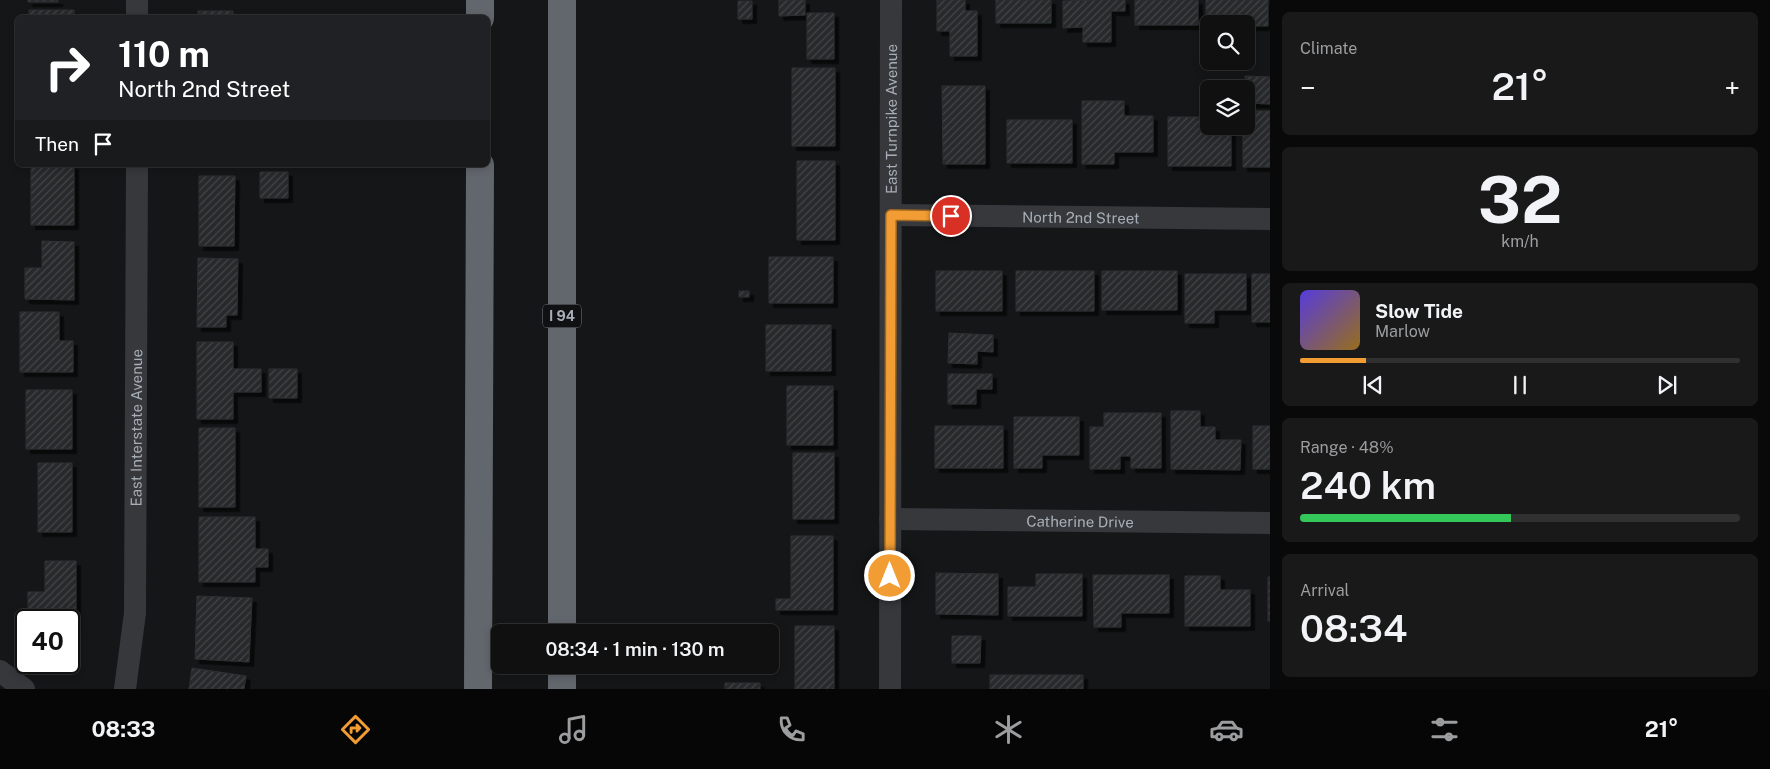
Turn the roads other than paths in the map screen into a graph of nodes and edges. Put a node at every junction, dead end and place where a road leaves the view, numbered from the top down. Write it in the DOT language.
graph roads {
  1 [pos="137,0"];
  2 [pos="480,0"];
  3 [pos="562,0"];
  4 [pos="891,0"];
  5 [pos="137,15"];
  6 [pos="480,15"];
  7 [pos="137,167"];
  8 [pos="480,167"];
  9 [pos="891,215"];
  10 [pos="1270,220"];
  11 [pos="890,520"];
  12 [pos="1270,523"];
  13 [pos="562,624"];
  14 [pos="0,671"];
  15 [pos="562,674"];
  16 [pos="24,689"];
  17 [pos="125,689"];
  18 [pos="478,689"];
  19 [pos="562,689"];
  20 [pos="890,689"];
  1 -- 5 [label="street"];
  2 -- 6 [label="highway"];
  3 -- 13 [label="highway, I 94"];
  4 -- 9 [label="street, East Turnpike Avenue"];
  7 -- 17 [label="street, East Interstate Avenue"];
  8 -- 18 [label="highway"];
  9 -- 10 [label="street, North 2nd Street"];
  9 -- 11 [label="street, East Turnpike Avenue"];
  11 -- 12 [label="street, Catherine Drive"];
  11 -- 20 [label="street, East Turnpike Avenue"];
  14 -- 16 [label="street"];
  15 -- 19 [label="highway"];
}
